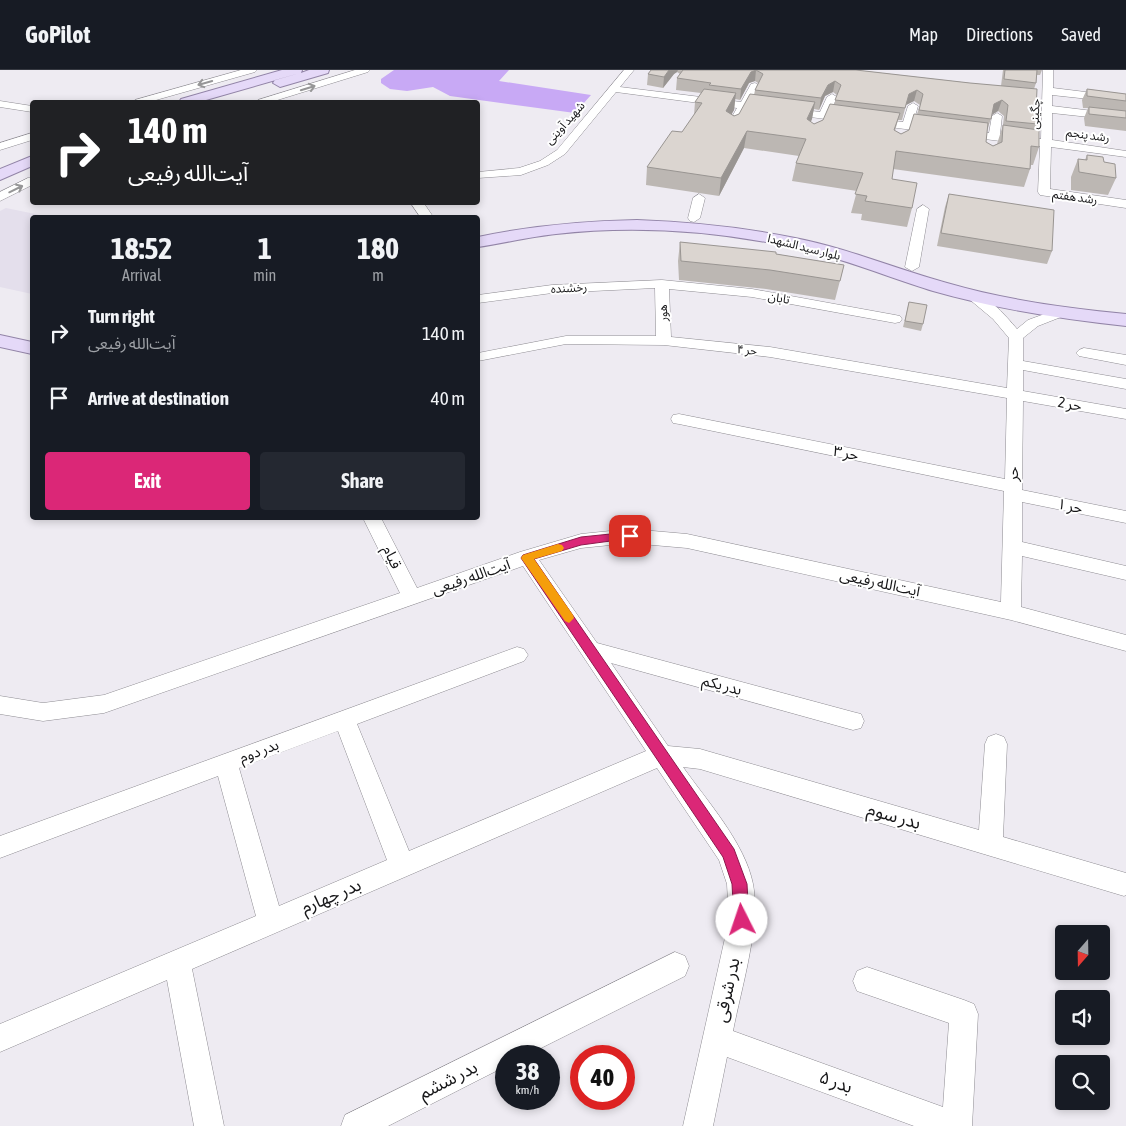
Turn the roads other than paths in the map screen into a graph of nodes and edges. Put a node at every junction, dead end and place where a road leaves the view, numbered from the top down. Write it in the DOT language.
graph roads {
  1 [pos="252,70"];
  2 [pos="296,70"];
  3 [pos="323,70"];
  4 [pos="365,70"];
  5 [pos="629,70"];
  6 [pos="1048,70"];
  7 [pos="285,82"];
  8 [pos="674,83"];
  9 [pos="755,86"];
  10 [pos="613,89"];
  11 [pos="665,95"];
  12 [pos="832,97"];
  13 [pos="1045,98"];
  14 [pos="147,100"];
  15 [pos="210,100"];
  16 [pos="259,100"];
  17 [pos="268,100"];
  18 [pos="1126,100"];
  19 [pos="0,104"];
  20 [pos="744,105"];
  21 [pos="912,106"];
  22 [pos="30,109"];
  23 [pos="823,115"];
  24 [pos="997,116"];
  25 [pos="1126,118"];
  26 [pos="906,126"];
  27 [pos="731,128"];
  28 [pos="815,130"];
  29 [pos="992,136"];
  30 [pos="30,137"];
  31 [pos="900,140"];
  32 [pos="1046,143"];
  33 [pos="0,146"];
  34 [pos="989,151"];
  35 [pos="30,153"];
  36 [pos="1126,154"];
  37 [pos="30,162"];
  38 [pos="0,166"];
  39 [pos="0,175"];
  40 [pos="480,175"];
  41 [pos="30,182"];
  42 [pos="0,197"];
  43 [pos="699,198"];
  44 [pos="1126,204"];
  45 [pos="924,209"];
  46 [pos="659,221"];
  47 [pos="701,222"];
  48 [pos="480,231"];
  49 [pos="480,242"];
  50 [pos="912,267"];
  51 [pos="662,284"];
  52 [pos="970,294"];
  53 [pos="480,299"];
  54 [pos="1126,308"];
  55 [pos="1061,312"];
  56 [pos="895,319"];
  57 [pos="1126,320"];
  58 [pos="0,326"];
  59 [pos="30,332"];
  60 [pos="1016,336"];
  61 [pos="664,341"];
  62 [pos="0,343"];
  63 [pos="30,348"];
  64 [pos="30,353"];
  65 [pos="1084,353"];
  66 [pos="480,357"];
  67 [pos="1126,360"];
  68 [pos="1016,364"];
  69 [pos="1126,384"];
  70 [pos="1015,394"];
  71 [pos="1126,414"];
  72 [pos="679,419"];
  73 [pos="1013,490"];
  74 [pos="1126,517"];
  75 [pos="373,520"];
  76 [pos="1012,547"];
  77 [pos="527,558"];
  78 [pos="1126,573"];
  79 [pos="412,597"];
  80 [pos="1011,612"];
  81 [pos="1126,642"];
  82 [pos="590,649"];
  83 [pos="517,655"];
  84 [pos="0,705"];
  85 [pos="344,719"];
  86 [pos="853,721"];
  87 [pos="996,744"];
  88 [pos="662,754"];
  89 [pos="226,762"];
  90 [pos="990,844"];
  91 [pos="0,847"];
  92 [pos="402,866"];
  93 [pos="1124,884"];
  94 [pos="271,922"];
  95 [pos="177,962"];
  96 [pos="675,966"];
  97 [pos="867,981"];
  98 [pos="0,1038"];
  99 [pos="716,1039"];
  100 [pos="209,1126"];
  101 [pos="356,1126"];
  102 [pos="698,1126"];
  103 [pos="956,1126"];
  1 -- 14 [label="street, one-way"];
  2 -- 15 [label="main road"];
  3 -- 7 [label="main road"];
  17 -- 4 [label="street, one-way"];
  5 -- 10 [label="street, شهید آوینی"];
  6 -- 13 [label="street, چگینی"];
  7 -- 15 [label="main road"];
  7 -- 16 [label="street"];
  8 -- 11 [label="street"];
  9 -- 20 [label="street"];
  10 -- 11 [label="street, چگینی"];
  10 -- 40 [label="street, شهید آوینی"];
  11 -- 20 [label="street, چگینی"];
  12 -- 23 [label="street"];
  13 -- 18 [label="street"];
  13 -- 25 [label="street"];
  13 -- 32 [label="street, چگینی"];
  19 -- 22 [label="street"];
  20 -- 23 [label="street, چگینی"];
  20 -- 27 [label="street"];
  21 -- 26 [label="street"];
  23 -- 26 [label="street, چگینی"];
  23 -- 28 [label="street"];
  24 -- 29 [label="street"];
  26 -- 29 [label="street, چگینی"];
  26 -- 31 [label="street"];
  29 -- 32 [label="street, چگینی"];
  29 -- 34 [label="street"];
  30 -- 33 [label="street"];
  32 -- 36 [label="street, رشد پنجم"];
  32 -- 44 [label="street, رشد هفتم"];
  35 -- 38 [label="main road"];
  37 -- 39 [label="main road"];
  42 -- 41 [label="street, one-way"];
  43 -- 47 [label="street"];
  45 -- 50 [label="street"];
  46 -- 47 [label="main road, بلوار سید الشهدا"];
  46 -- 48 [label="main road, بلوار سید الشهدا"];
  46 -- 49 [label="main road, بلوار سید الشهدا"];
  47 -- 50 [label="main road, بلوار سید الشهدا"];
  47 -- 52 [label="main road, بلوار سید الشهدا"];
  50 -- 54 [label="main road, بلوار سید الشهدا"];
  51 -- 53 [label="street, رخشنده"];
  51 -- 56 [label="street, تابان"];
  51 -- 61 [label="street, هور"];
  52 -- 55 [label="main road, بلوار سید الشهدا"];
  52 -- 60 [label="street"];
  55 -- 57 [label="main road, بلوار سید الشهدا"];
  55 -- 60 [label="street"];
  58 -- 59 [label="main road"];
  60 -- 68 [label="street, حر"];
  61 -- 66 [label="street, حر ۴"];
  61 -- 70 [label="street, حر ۴"];
  62 -- 63 [label="main road"];
  62 -- 64 [label="street"];
  65 -- 67 [label="street"];
  68 -- 69 [label="street"];
  68 -- 70 [label="street, حر"];
  70 -- 71 [label="street, حر 2"];
  70 -- 73 [label="street, حر"];
  72 -- 73 [label="street, حر ۳"];
  73 -- 74 [label="street, حر ۱"];
  73 -- 76 [label="street, حر"];
  75 -- 79 [label="street, قیام"];
  76 -- 78 [label="street"];
  76 -- 80 [label="street, حر"];
  77 -- 79 [label="street, آیت‌الله رفیعی"];
  77 -- 80 [label="street, آیت‌الله رفیعی"];
  77 -- 82 [label="street, بدر شرقی"];
  79 -- 84 [label="street, آیت‌الله رفیعی"];
  80 -- 81 [label="street, آیت‌الله رفیعی"];
  82 -- 86 [label="street, بدر یکم"];
  82 -- 88 [label="street, بدر شرقی"];
  83 -- 85 [label="street, بدر دوم"];
  85 -- 89 [label="street, بدر دوم"];
  85 -- 92 [label="street"];
  87 -- 90 [label="street"];
  88 -- 90 [label="street, بدر سوم"];
  88 -- 92 [label="street, بدر چهارم"];
  88 -- 99 [label="street, بدر شرقی"];
  89 -- 91 [label="street, بدر دوم"];
  89 -- 94 [label="street"];
  90 -- 93 [label="street, بدر سوم"];
  92 -- 94 [label="street, بدر چهارم"];
  94 -- 95 [label="street, بدر چهارم"];
  95 -- 98 [label="street, بدر چهارم"];
  95 -- 100 [label="street"];
  96 -- 101 [label="street, بدر ششم"];
  97 -- 103 [label="street"];
  99 -- 102 [label="street, بدر شرقی"];
  99 -- 103 [label="street, بدر ۵"];
}
